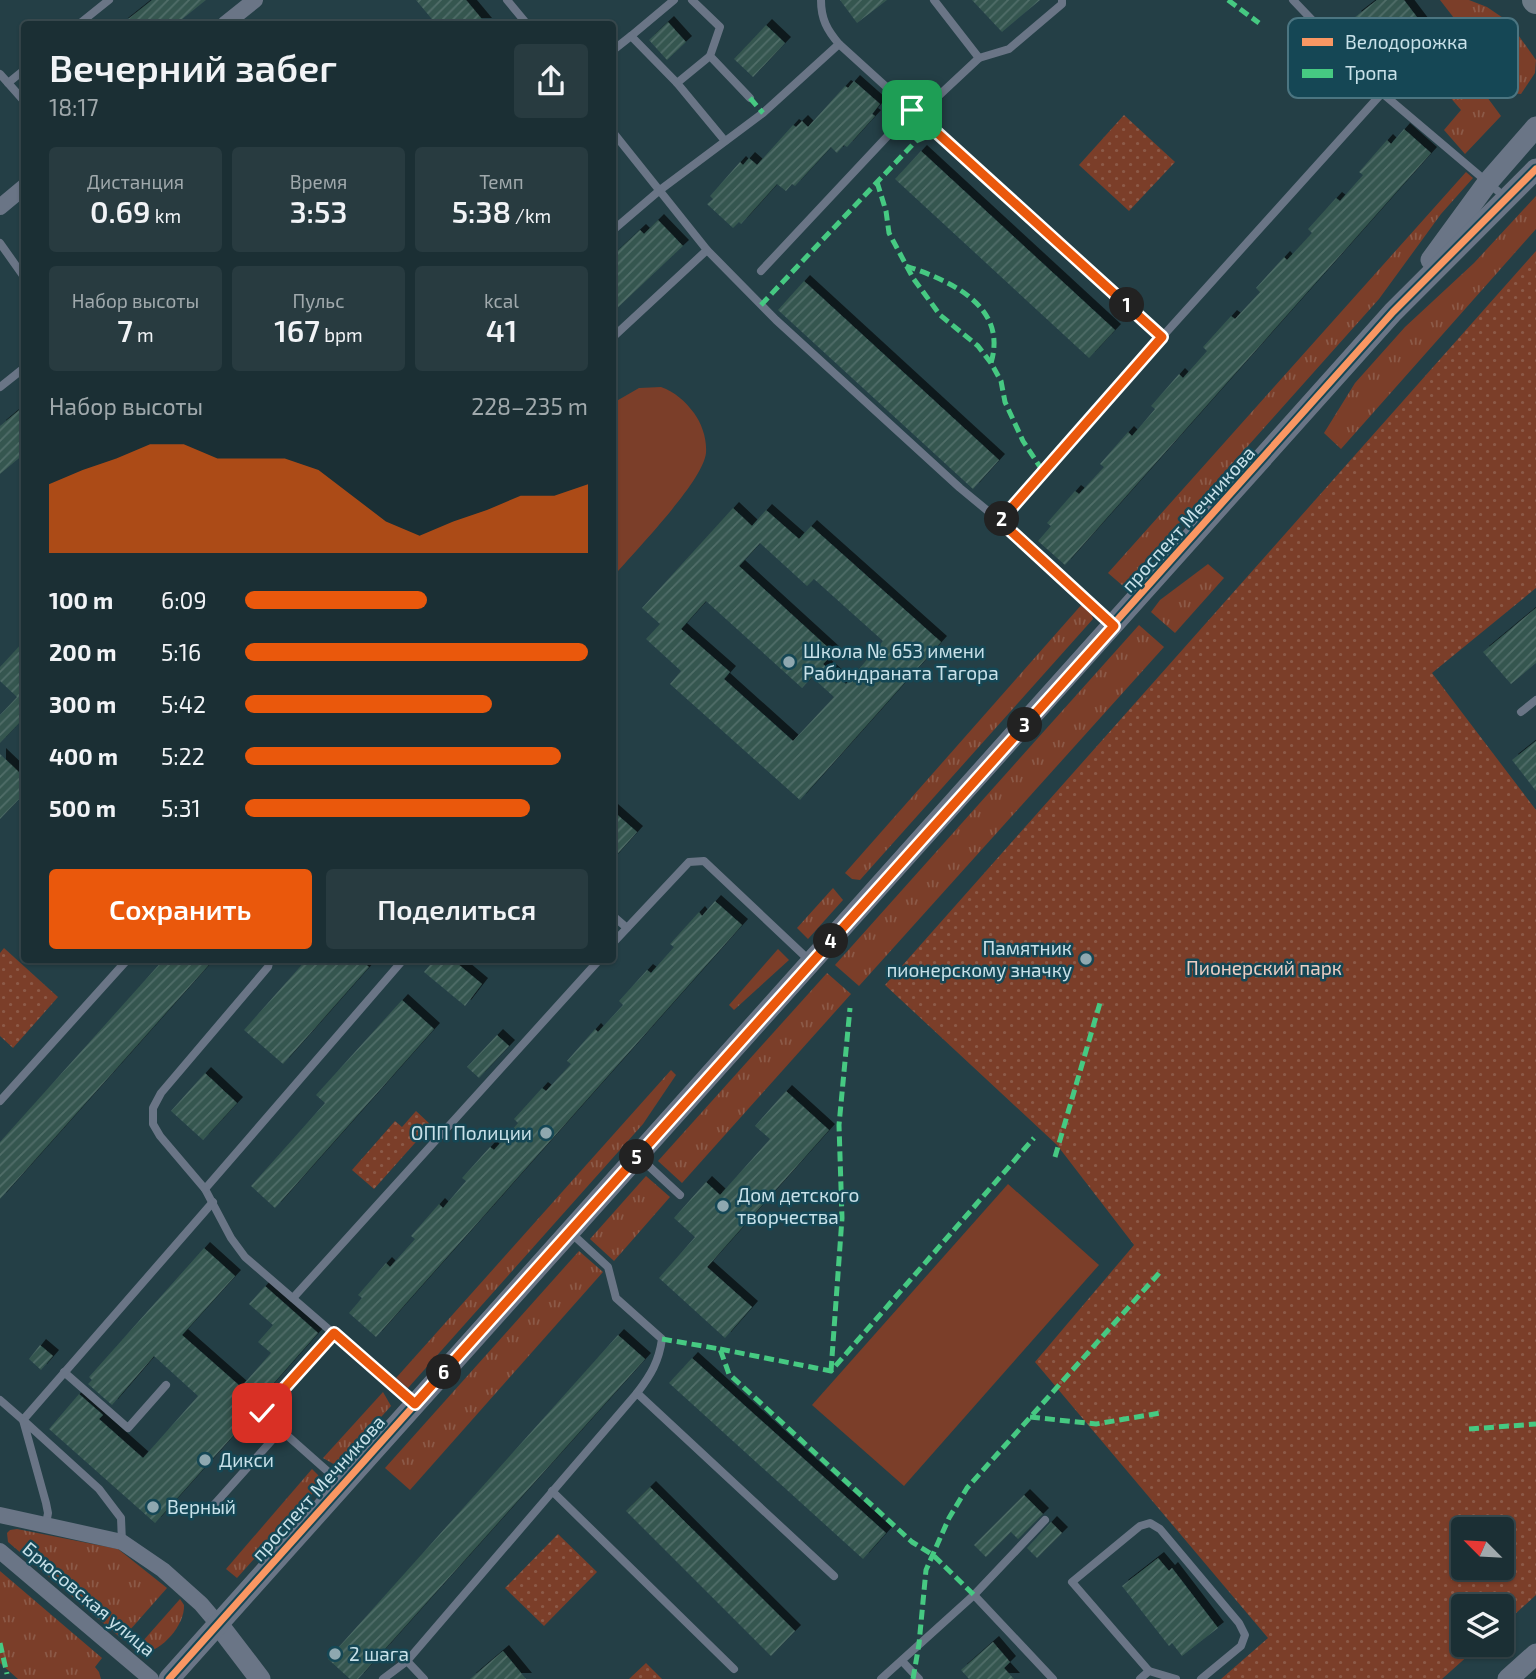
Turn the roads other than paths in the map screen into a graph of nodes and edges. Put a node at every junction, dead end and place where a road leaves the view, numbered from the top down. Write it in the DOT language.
graph roads {
  1 [pos="109,0"];
  2 [pos="255,0"];
  3 [pos="507,0"];
  4 [pos="674,0"];
  5 [pos="692,0"];
  6 [pos="821,0"];
  7 [pos="934,0"];
  8 [pos="1062,0"];
  9 [pos="1293,0"];
  10 [pos="1523,0"];
  11 [pos="1536,2"];
  12 [pos="1310,18"];
  13 [pos="83,21"];
  14 [pos="229,21"];
  15 [pos="524,21"];
  16 [pos="631,36"];
  17 [pos="839,44"];
  18 [pos="616,48"];
  19 [pos="710,56"];
  20 [pos="979,58"];
  21 [pos="21,72"];
  22 [pos="0,74"];
  23 [pos="8,83"];
  24 [pos="677,83"];
  25 [pos="21,98"];
  26 [pos="750,98"];
  27 [pos="1377,98"];
  28 [pos="1388,98"];
  29 [pos="915,112"];
  30 [pos="1536,127"];
  31 [pos="616,136"];
  32 [pos="725,141"];
  33 [pos="1536,169"];
  34 [pos="1488,182"];
  35 [pos="21,190"];
  36 [pos="660,190"];
  37 [pos="1507,200"];
  38 [pos="0,207"];
  39 [pos="616,228"];
  40 [pos="0,243"];
  41 [pos="707,250"];
  42 [pos="761,271"];
  43 [pos="21,273"];
  44 [pos="1392,312"];
  45 [pos="616,334"];
  46 [pos="1162,337"];
  47 [pos="21,370"];
  48 [pos="0,387"];
  49 [pos="1000,521"];
  50 [pos="1114,626"];
  51 [pos="1536,699"];
  52 [pos="1521,712"];
  53 [pos="616,919"];
  54 [pos="626,928"];
  55 [pos="616,939"];
  56 [pos="811,962"];
  57 [pos="124,963"];
  58 [pos="269,963"];
  59 [pos="400,963"];
  60 [pos="596,963"];
  61 [pos="0,1101"];
  62 [pos="638,1156"];
  63 [pos="205,1189"];
  64 [pos="680,1195"];
  65 [pos="213,1202"];
  66 [pos="570,1232"];
  67 [pos="293,1298"];
  68 [pos="334,1333"];
  69 [pos="64,1372"];
  70 [pos="166,1385"];
  71 [pos="637,1393"];
  72 [pos="0,1400"];
  73 [pos="415,1404"];
  74 [pos="23,1420"];
  75 [pos="281,1430"];
  76 [pos="342,1484"];
  77 [pos="552,1491"];
  78 [pos="213,1506"];
  79 [pos="0,1515"];
  80 [pos="1045,1520"];
  81 [pos="46,1524"];
  82 [pos="122,1542"];
  83 [pos="0,1552"];
  84 [pos="834,1576"];
  85 [pos="974,1595"];
  86 [pos="218,1624"];
  87 [pos="1536,1654"];
  88 [pos="407,1661"];
  89 [pos="902,1661"];
  90 [pos="734,1669"];
  91 [pos="1149,1671"];
  92 [pos="151,1679"];
  93 [pos="169,1679"];
  94 [pos="260,1679"];
  95 [pos="383,1679"];
  96 [pos="424,1679"];
  97 [pos="881,1679"];
  98 [pos="919,1679"];
  99 [pos="1054,1679"];
  100 [pos="1140,1679"];
  101 [pos="1176,1679"];
  102 [pos="1201,1679"];
  103 [pos="1508,1679"];
  1 -- 13 [label="lane"];
  2 -- 14 [label="street"];
  3 -- 15 [label="lane"];
  4 -- 16 [label="lane"];
  5 -- 19 [label="lane"];
  6 -- 17 [label="lane"];
  7 -- 20 [label="lane"];
  8 -- 20 [label="lane"];
  9 -- 12 [label="lane"];
  10 -- 11 [label="street"];
  16 -- 18 [label="lane"];
  16 -- 24 [label="lane"];
  17 -- 29 [label="lane"];
  17 -- 32 [label="lane"];
  19 -- 24 [label="lane"];
  19 -- 26 [label="lane"];
  20 -- 29 [label="lane"];
  21 -- 23 [label="lane"];
  22 -- 23 [label="lane"];
  23 -- 25 [label="lane"];
  24 -- 32 [label="lane"];
  27 -- 46 [label="lane"];
  28 -- 34 [label="lane"];
  29 -- 42 [label="lane"];
  29 -- 46 [label="lane"];
  30 -- 34 [label="street, проспект Мечникова"];
  31 -- 36 [label="lane"];
  32 -- 36 [label="lane"];
  33 -- 37 [label="street, проспект Мечникова"];
  34 -- 37 [label="lane"];
  34 -- 44 [label="street, проспект Мечникова"];
  35 -- 38 [label="street"];
  36 -- 39 [label="lane"];
  36 -- 41 [label="lane"];
  37 -- 44 [label="street, проспект Мечникова"];
  40 -- 43 [label="lane"];
  41 -- 45 [label="lane"];
  41 -- 49 [label="lane"];
  44 -- 50 [label="street, проспект Мечникова"];
  46 -- 49 [label="lane"];
  47 -- 48 [label="lane"];
  49 -- 50 [label="lane"];
  50 -- 56 [label="street, проспект Мечникова"];
  51 -- 52 [label="lane"];
  53 -- 54 [label="lane"];
  54 -- 55 [label="lane"];
  54 -- 56 [label="lane"];
  56 -- 62 [label="street, проспект Мечникова"];
  57 -- 61 [label="lane"];
  58 -- 63 [label="lane"];
  59 -- 63 [label="lane"];
  60 -- 67 [label="lane"];
  62 -- 64 [label="lane"];
  62 -- 66 [label="street, проспект Мечникова"];
  63 -- 65 [label="lane"];
  65 -- 67 [label="lane"];
  65 -- 69 [label="lane"];
  66 -- 71 [label="lane"];
  66 -- 73 [label="street, проспект Мечникова"];
  67 -- 68 [label="lane"];
  68 -- 73 [label="lane"];
  68 -- 75 [label="lane"];
  69 -- 70 [label="lane"];
  69 -- 74 [label="lane"];
  71 -- 77 [label="lane"];
  71 -- 84 [label="lane"];
  72 -- 74 [label="lane"];
  73 -- 76 [label="street, проспект Мечникова"];
  74 -- 81 [label="lane"];
  74 -- 82 [label="lane"];
  75 -- 76 [label="lane"];
  75 -- 78 [label="lane"];
  76 -- 86 [label="street, проспект Мечникова"];
  77 -- 88 [label="lane"];
  77 -- 90 [label="lane"];
  79 -- 81 [label="street, Брюсовская улица"];
  80 -- 85 [label="lane"];
  81 -- 82 [label="street, Брюсовская улица"];
  82 -- 86 [label="street, Брюсовская улица"];
  83 -- 92 [label="street, Брюсовская улица"];
  85 -- 89 [label="lane"];
  85 -- 99 [label="lane"];
  86 -- 93 [label="street, проспект Мечникова"];
  86 -- 94 [label="street"];
  87 -- 103 [label="street"];
  88 -- 95 [label="lane"];
  88 -- 96 [label="lane"];
  89 -- 97 [label="lane"];
  89 -- 98 [label="lane"];
  91 -- 100 [label="lane"];
  91 -- 101 [label="lane"];
  91 -- 102 [label="lane"];
}
